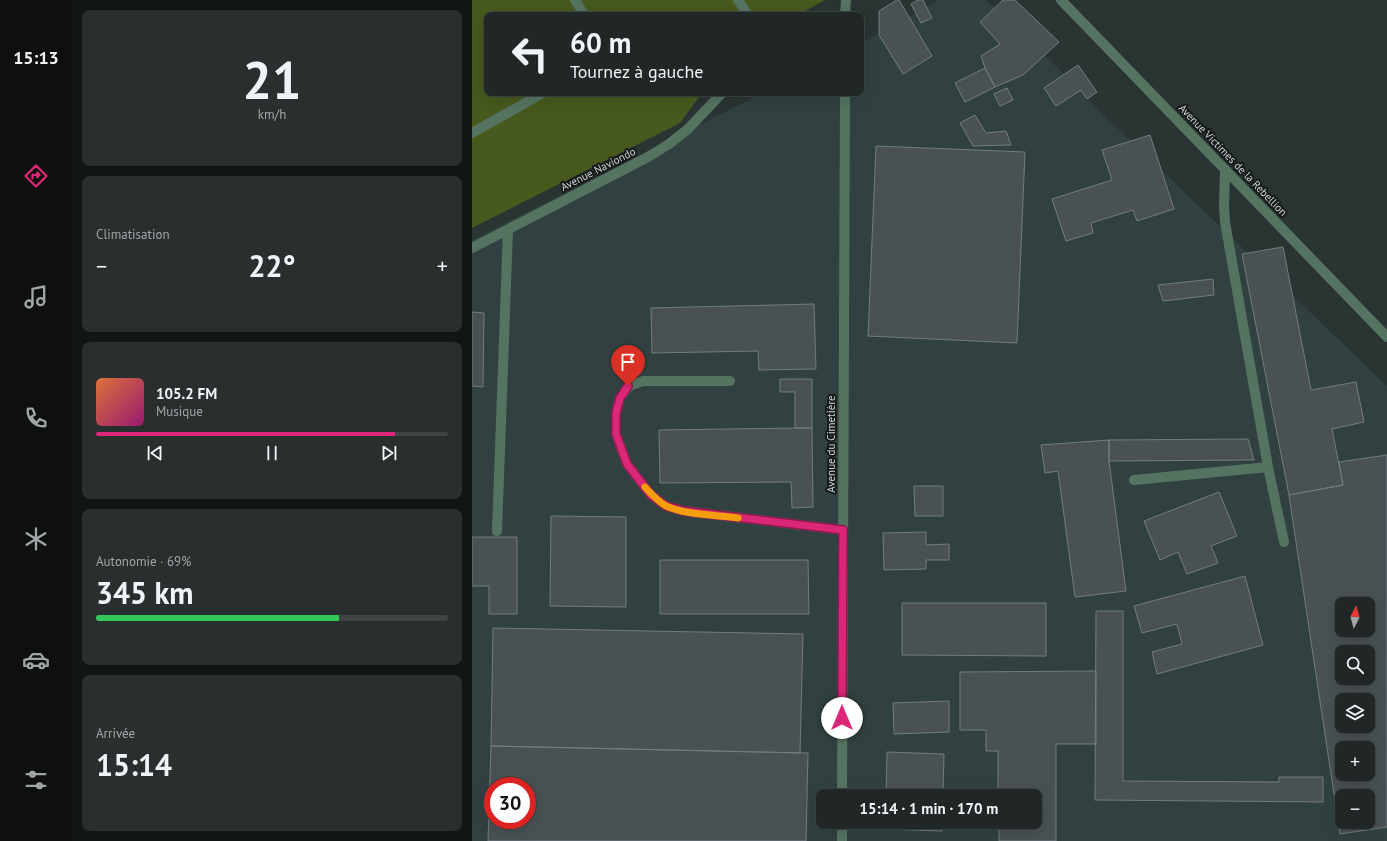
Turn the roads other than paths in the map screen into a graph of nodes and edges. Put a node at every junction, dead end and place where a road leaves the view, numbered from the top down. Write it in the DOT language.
graph roads {
  1 [pos="575,0"];
  2 [pos="738,0"];
  3 [pos="846,0"];
  4 [pos="1061,0"];
  5 [pos="582,12"];
  6 [pos="746,12"];
  7 [pos="845,12"];
  8 [pos="538,96"];
  9 [pos="719,96"];
  10 [pos="845,96"];
  11 [pos="472,133"];
  12 [pos="1225,170"];
  13 [pos="508,230"];
  14 [pos="472,248"];
  15 [pos="1387,337"];
  16 [pos="730,381"];
  17 [pos="1268,467"];
  18 [pos="1134,480"];
  19 [pos="843,530"];
  20 [pos="497,531"];
  21 [pos="1284,542"];
  22 [pos="842,789"];
  23 [pos="842,829"];
  24 [pos="842,841"];
  1 -- 5 [label="street"];
  2 -- 6 [label="street"];
  3 -- 7 [label="street"];
  4 -- 12 [label="street, Avenue Victimes de la Rebellion"];
  8 -- 11 [label="street"];
  9 -- 13 [label="street, Avenue Naviondo"];
  10 -- 19 [label="street, Avenue du Cimetière"];
  12 -- 15 [label="street, Avenue Victimes de la Rebellion"];
  12 -- 17 [label="street"];
  13 -- 14 [label="street, Avenue Naviondo"];
  13 -- 20 [label="street"];
  16 -- 19 [label="street"];
  17 -- 18 [label="street"];
  17 -- 21 [label="street"];
  19 -- 22 [label="street, Avenue du Cimetière"];
  23 -- 24 [label="street"];
}
